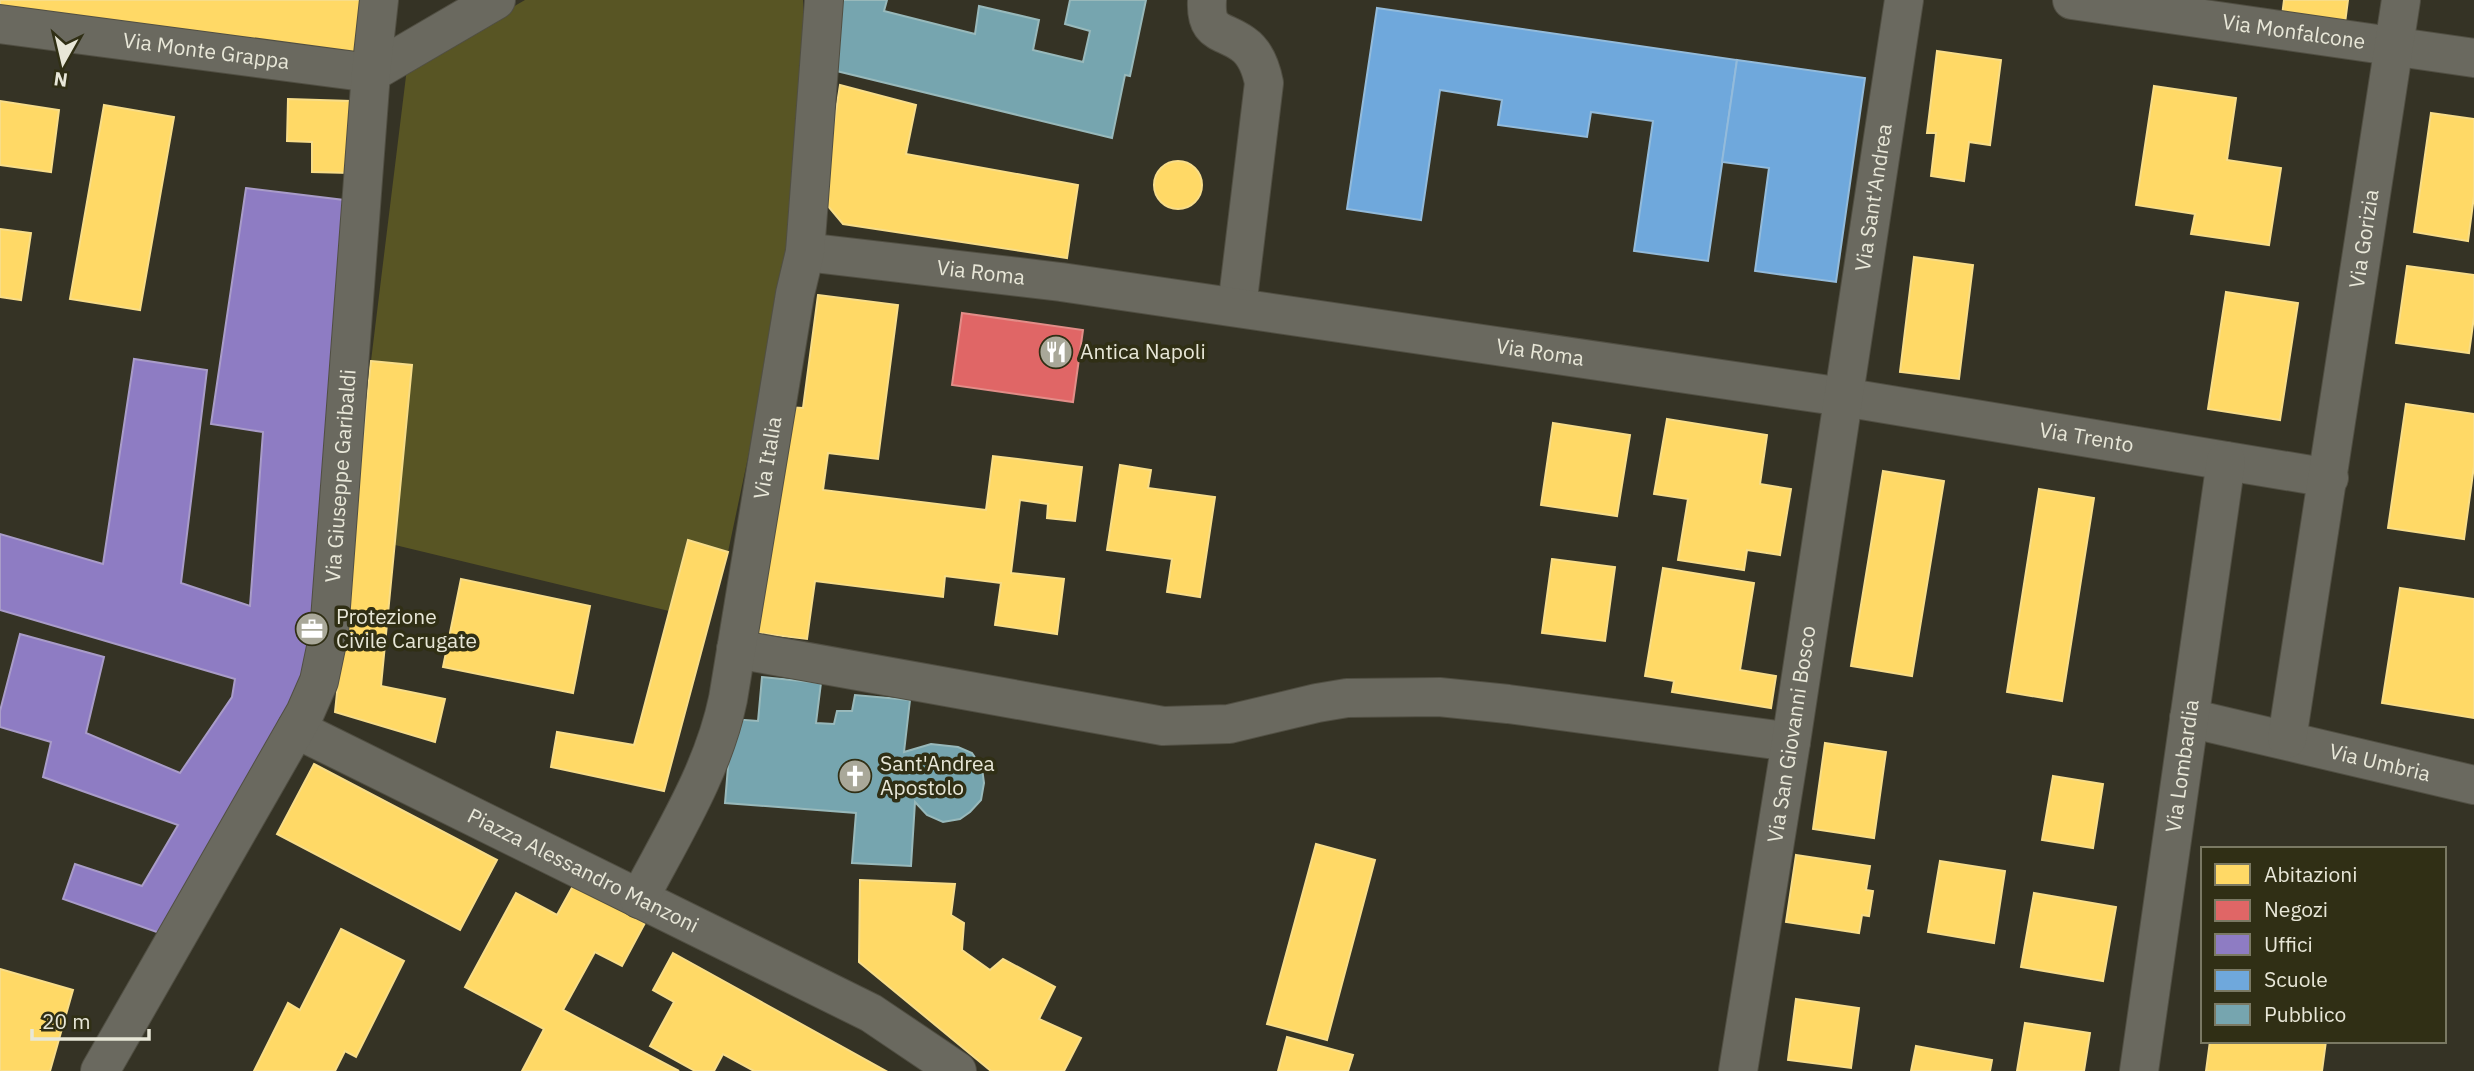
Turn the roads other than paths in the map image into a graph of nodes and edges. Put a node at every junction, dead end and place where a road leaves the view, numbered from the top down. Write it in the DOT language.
graph roads {
  1 [pos="379,0"];
  2 [pos="496,0"];
  3 [pos="824,0"];
  4 [pos="1207,0"];
  5 [pos="1904,0"];
  6 [pos="2071,0"];
  7 [pos="2401,0"];
  8 [pos="0,24"];
  9 [pos="2395,45"];
  10 [pos="2474,58"];
  11 [pos="370,73"];
  12 [pos="806,251"];
  13 [pos="1237,307"];
  14 [pos="1843,397"];
  15 [pos="2226,461"];
  16 [pos="2329,478"];
  17 [pos="736,649"];
  18 [pos="2189,718"];
  19 [pos="296,729"];
  20 [pos="2287,739"];
  21 [pos="1791,742"];
  22 [pos="2474,785"];
  23 [pos="639,899"];
  24 [pos="100,1071"];
  25 [pos="957,1071"];
  26 [pos="1738,1071"];
  27 [pos="2139,1071"];
  1 -- 11 [label="street, Via Giuseppe Garibaldi"];
  2 -- 11 [label="street"];
  3 -- 12 [label="street, Via Italia"];
  4 -- 13 [label="street"];
  5 -- 14 [label="street, Via Sant'Andrea"];
  6 -- 9 [label="street, Via Monfalcone"];
  7 -- 9 [label="street, Via Gorizia"];
  8 -- 11 [label="street, Via Monte Grappa"];
  9 -- 10 [label="street, Via Monfalcone"];
  9 -- 16 [label="street, Via Gorizia"];
  11 -- 19 [label="street, Via Giuseppe Garibaldi"];
  12 -- 13 [label="street, Via Roma"];
  12 -- 17 [label="street, Via Italia"];
  13 -- 14 [label="street, Via Roma"];
  14 -- 15 [label="street, Via Trento"];
  14 -- 21 [label="street, Via San Giovanni Bosco"];
  15 -- 16 [label="street, Via Trento"];
  15 -- 18 [label="street, Via Lombardia"];
  16 -- 20 [label="street, Via Gorizia"];
  17 -- 21 [label="street"];
  17 -- 23 [label="street, Via Italia"];
  18 -- 20 [label="street, Via Umbria"];
  18 -- 27 [label="street, Via Lombardia"];
  19 -- 23 [label="street, Piazza Alessandro Manzoni"];
  19 -- 24 [label="street, Via Giuseppe Garibaldi"];
  20 -- 22 [label="street, Via Umbria"];
  21 -- 26 [label="street, Via San Giovanni Bosco"];
  23 -- 25 [label="street, Piazza Alessandro Manzoni"];
}
